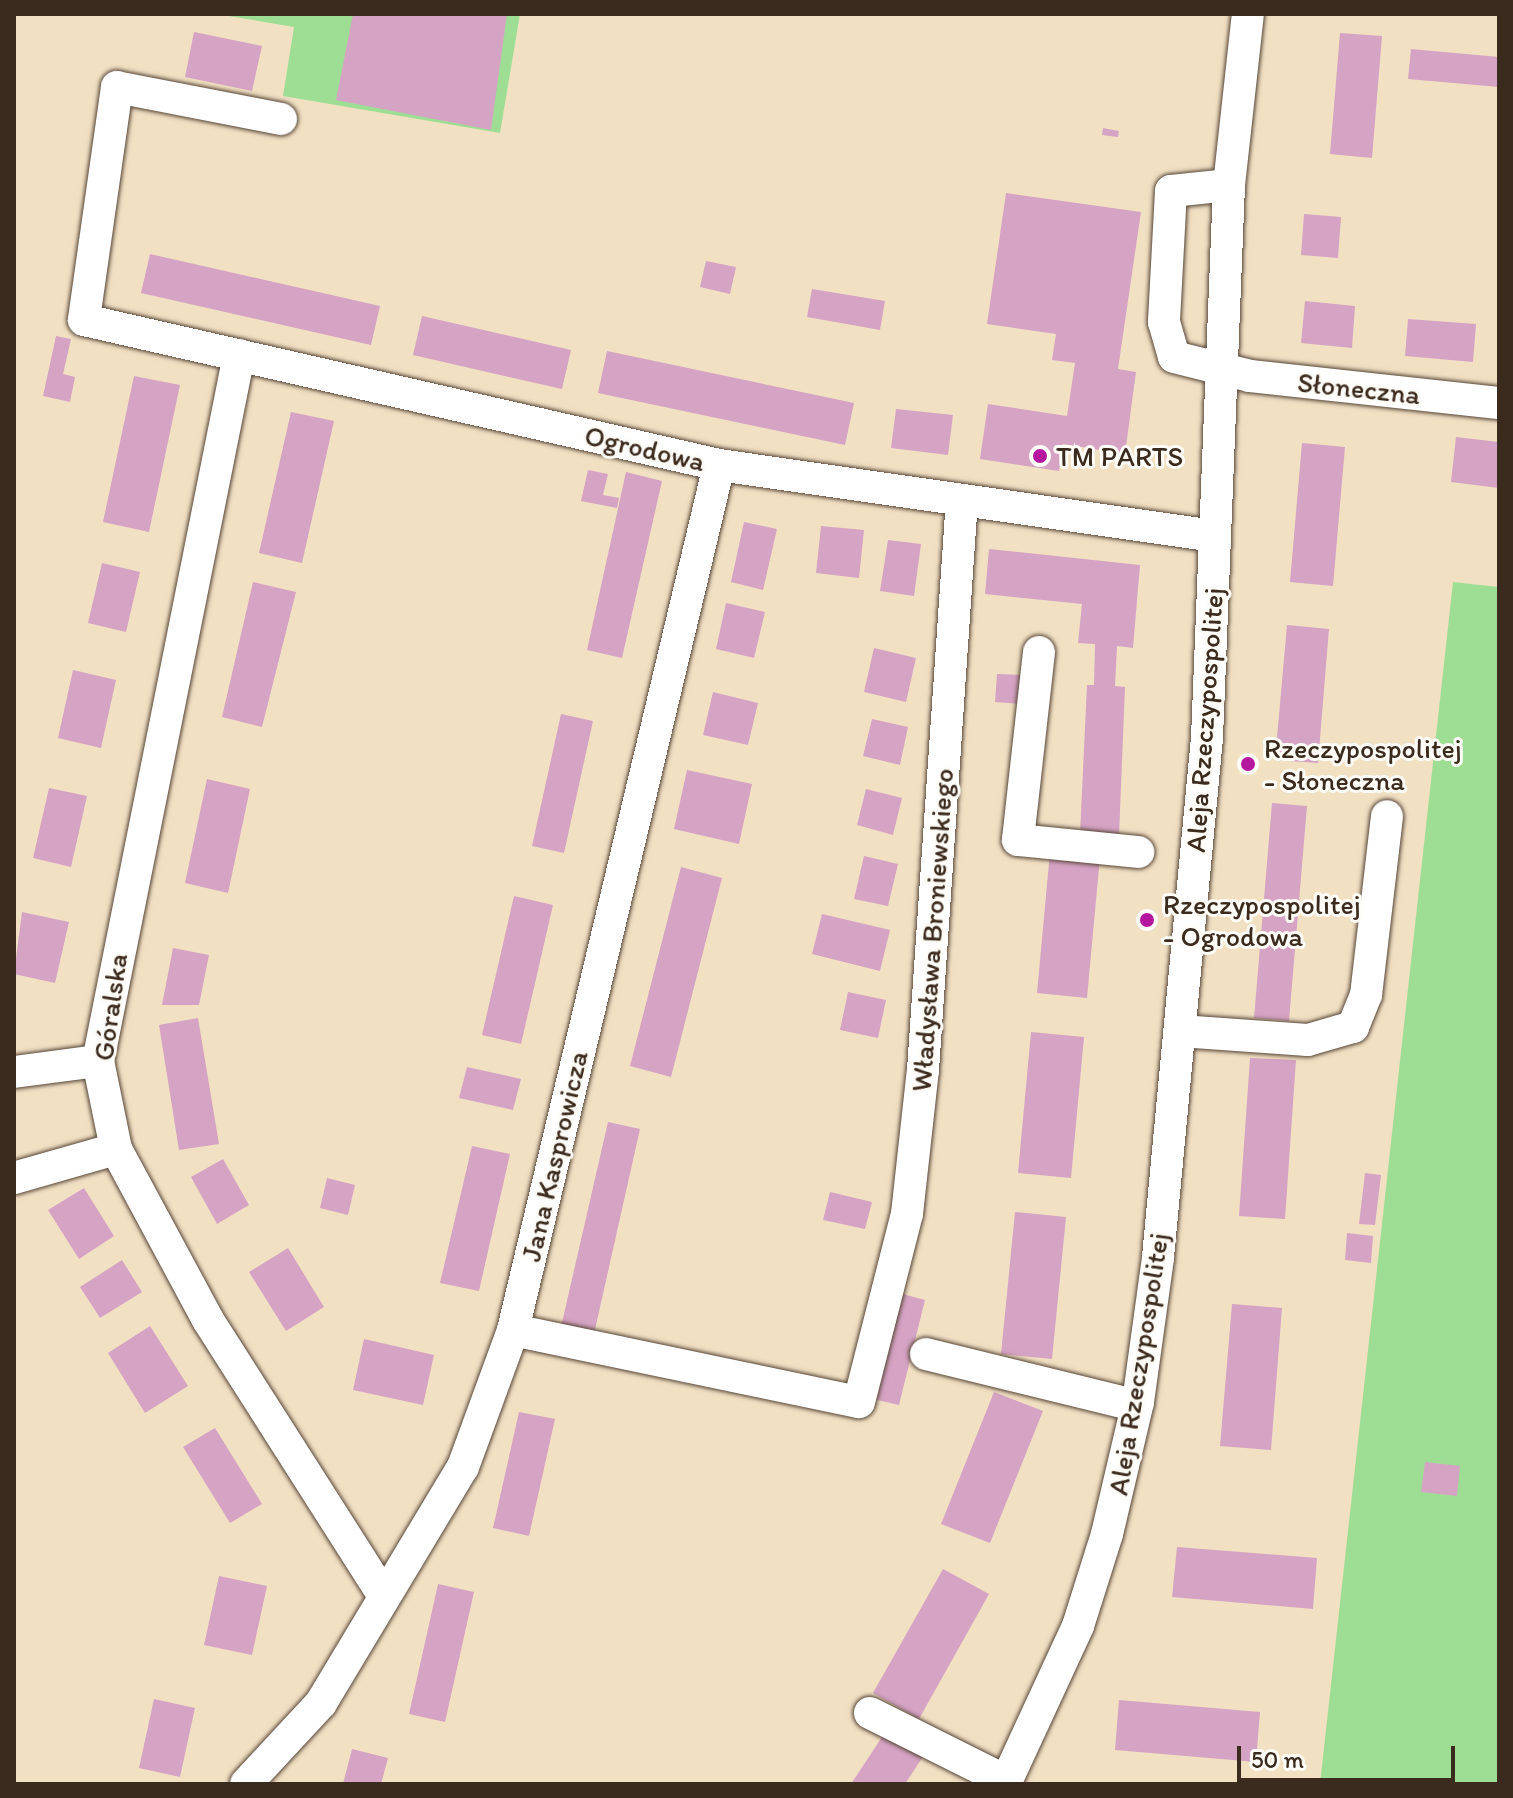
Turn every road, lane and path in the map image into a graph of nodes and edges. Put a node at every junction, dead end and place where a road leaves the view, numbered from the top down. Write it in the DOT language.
graph roads {
  1 [pos="1248,14"];
  2 [pos="281,119"];
  3 [pos="1229,185"];
  4 [pos="239,355"];
  5 [pos="1220,371"];
  6 [pos="1499,403"];
  7 [pos="719,465"];
  8 [pos="962,500"];
  9 [pos="1214,536"];
  10 [pos="1039,652"];
  11 [pos="1387,816"];
  12 [pos="1138,852"];
  13 [pos="1180,1031"];
  14 [pos="98,1061"];
  15 [pos="14,1072"];
  16 [pos="116,1149"];
  17 [pos="14,1178"];
  18 [pos="513,1330"];
  19 [pos="926,1354"];
  20 [pos="1137,1406"];
  21 [pos="383,1595"];
  22 [pos="870,1713"];
  23 [pos="1006,1783"];
  24 [pos="246,1784"];
  1 -- 3 [label="street, Aleja Rzeczypospolitej"];
  2 -- 4 [label="street, Ogrodowa"];
  3 -- 5 [label="street, Aleja Rzeczypospolitej"];
  3 -- 5 [label="street, Słoneczna"];
  4 -- 7 [label="street, Ogrodowa"];
  4 -- 14 [label="street, Góralska"];
  5 -- 6 [label="street, Słoneczna"];
  5 -- 9 [label="street, Aleja Rzeczypospolitej"];
  7 -- 8 [label="street, Ogrodowa"];
  7 -- 18 [label="street, Jana Kasprowicza"];
  8 -- 9 [label="street, Ogrodowa"];
  8 -- 18 [label="street, Władysława Broniewskiego"];
  9 -- 13 [label="street, Aleja Rzeczypospolitej"];
  10 -- 12 [label="street"];
  11 -- 13 [label="street"];
  13 -- 20 [label="street, Aleja Rzeczypospolitej"];
  14 -- 15 [label="street"];
  14 -- 16 [label="street, Góralska"];
  16 -- 17 [label="street"];
  16 -- 21 [label="street, Góralska"];
  18 -- 21 [label="street, Jana Kasprowicza"];
  19 -- 20 [label="street"];
  20 -- 23 [label="street, Aleja Rzeczypospolitej"];
  21 -- 24 [label="street, Jana Kasprowicza"];
  22 -- 23 [label="street"];
}
